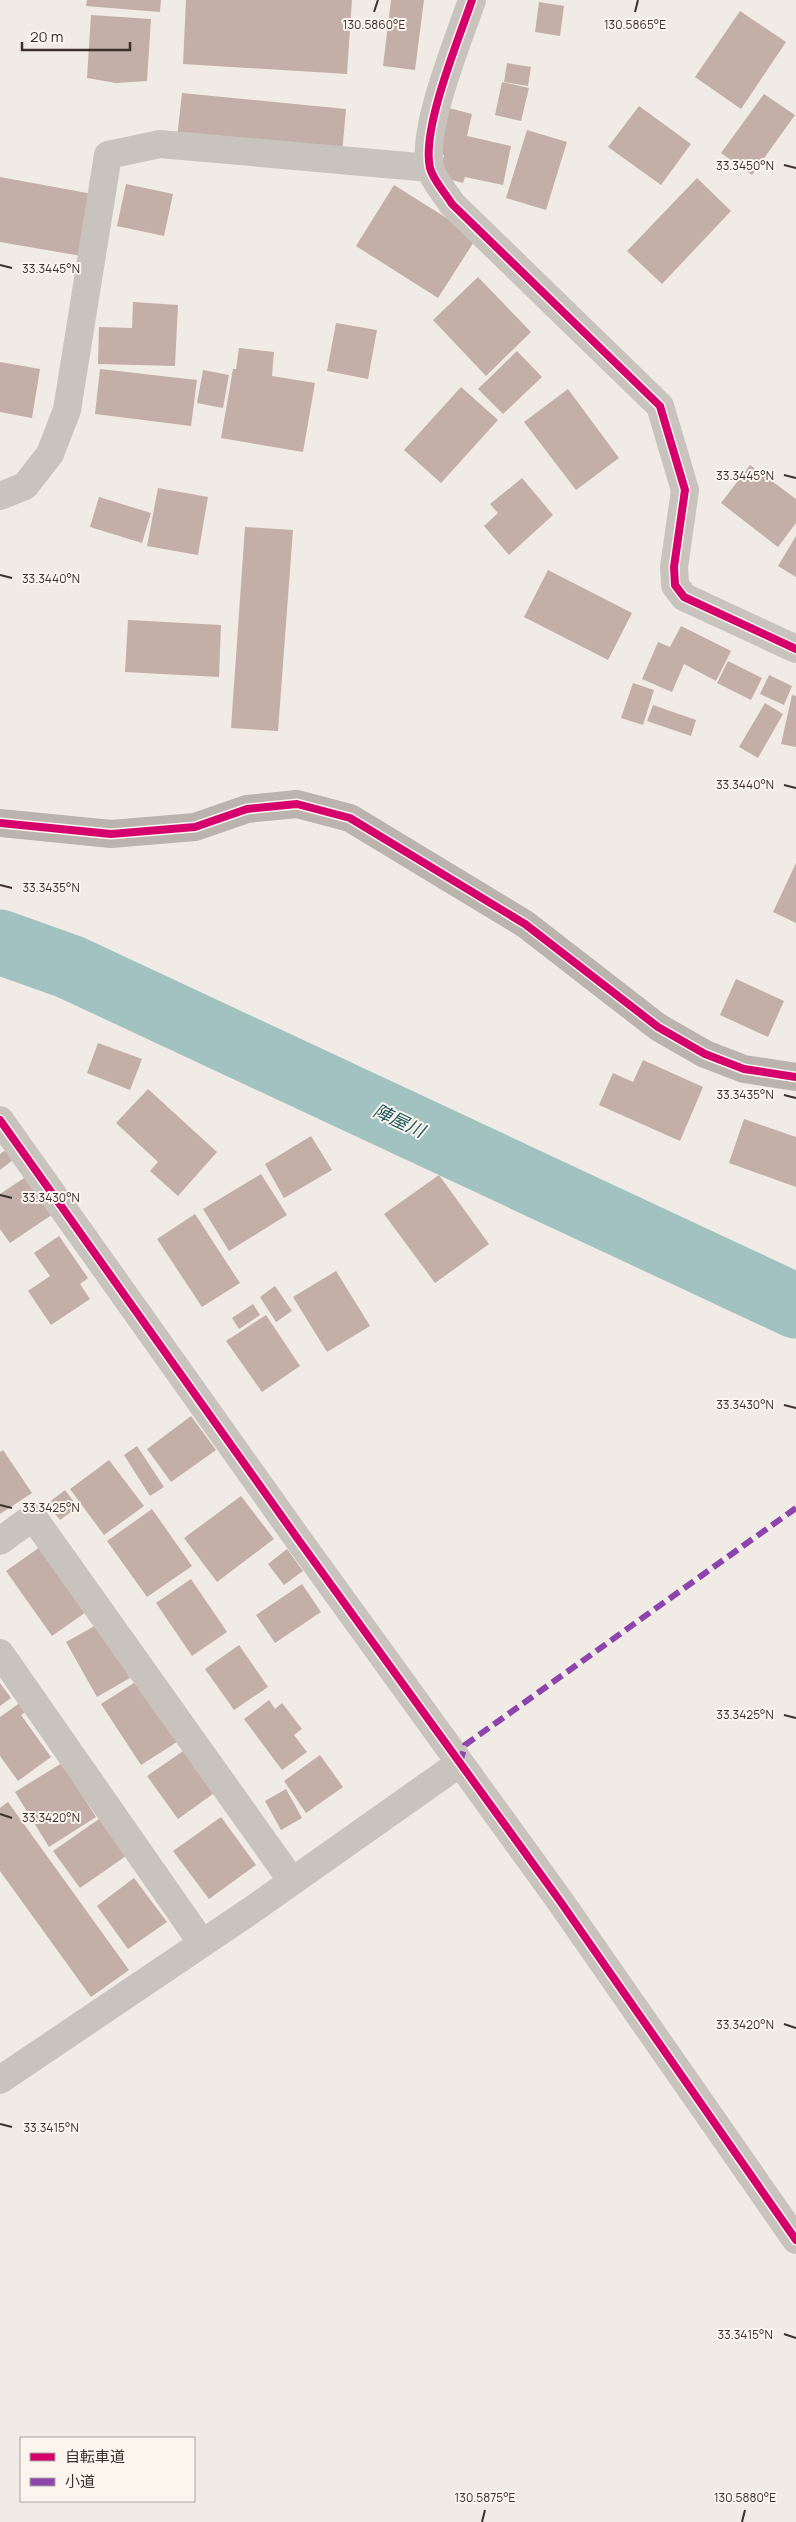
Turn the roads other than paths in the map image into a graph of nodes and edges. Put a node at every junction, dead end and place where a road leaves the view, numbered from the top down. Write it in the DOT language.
graph roads {
  1 [pos="472,0"];
  2 [pos="430,168"];
  3 [pos="0,496"];
  4 [pos="796,649"];
  5 [pos="0,824"];
  6 [pos="796,1077"];
  7 [pos="0,1120"];
  8 [pos="0,1541"];
  9 [pos="0,1653"];
  10 [pos="460,1763"];
  11 [pos="292,1881"];
  12 [pos="202,1943"];
  13 [pos="0,2080"];
  14 [pos="796,2240"];
  1 -- 2 [label="street"];
  2 -- 3 [label="street"];
  2 -- 4 [label="street"];
  5 -- 6 [label="street"];
  7 -- 10 [label="street"];
  8 -- 11 [label="street"];
  9 -- 12 [label="street"];
  10 -- 11 [label="street"];
  10 -- 14 [label="street"];
  11 -- 12 [label="street"];
  12 -- 13 [label="street"];
}
